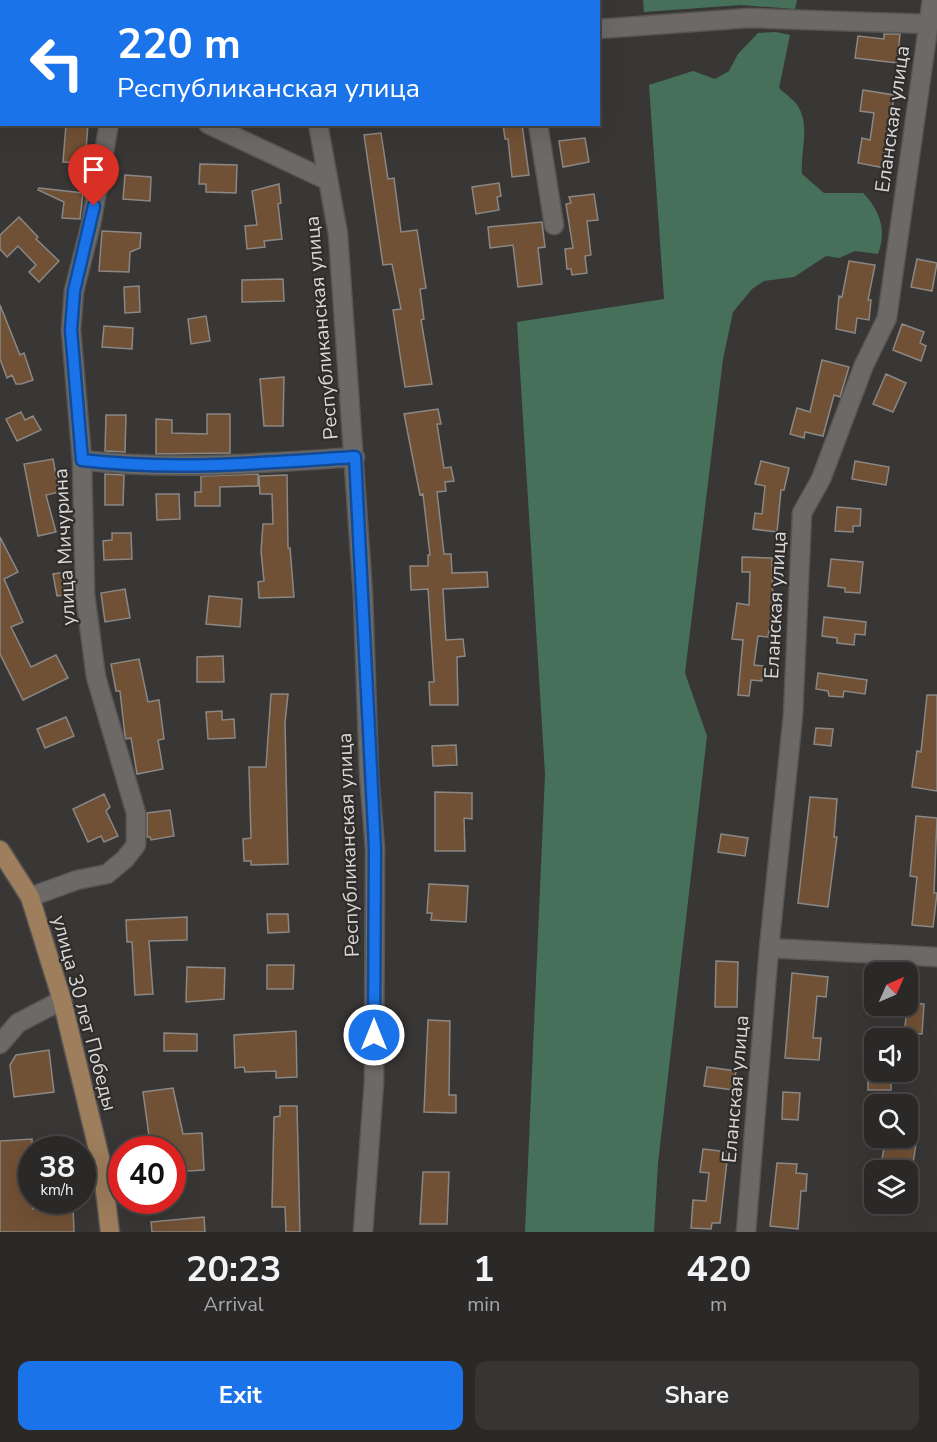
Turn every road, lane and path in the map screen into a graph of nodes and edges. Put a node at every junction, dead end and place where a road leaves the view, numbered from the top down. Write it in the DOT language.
graph roads {
  1 [pos="932,0"];
  2 [pos="928,24"];
  3 [pos="600,29"];
  4 [pos="109,126"];
  5 [pos="212,126"];
  6 [pos="318,126"];
  7 [pos="538,126"];
  8 [pos="327,180"];
  9 [pos="554,225"];
  10 [pos="355,457"];
  11 [pos="82,460"];
  12 [pos="0,850"];
  13 [pos="30,897"];
  14 [pos="769,948"];
  15 [pos="937,957"];
  16 [pos="62,1000"];
  17 [pos="0,1044"];
  18 [pos="110,1232"];
  19 [pos="363,1232"];
  20 [pos="746,1232"];
  1 -- 2 [label="street, Еланская улица"];
  2 -- 3 [label="street"];
  2 -- 14 [label="street, Еланская улица"];
  4 -- 11 [label="street, улица Мичурина"];
  5 -- 8 [label="street"];
  6 -- 8 [label="street, Республиканская улица"];
  7 -- 9 [label="street"];
  8 -- 10 [label="street, Республиканская улица"];
  10 -- 11 [label="street, Республиканская улица"];
  10 -- 19 [label="street, Республиканская улица"];
  11 -- 13 [label="street, улица Мичурина"];
  12 -- 13 [label="main road, улица 30 лет Победы"];
  13 -- 16 [label="main road, улица 30 лет Победы"];
  14 -- 15 [label="street"];
  14 -- 20 [label="street, Еланская улица"];
  16 -- 17 [label="street"];
  16 -- 18 [label="main road, улица 30 лет Победы"];
}
